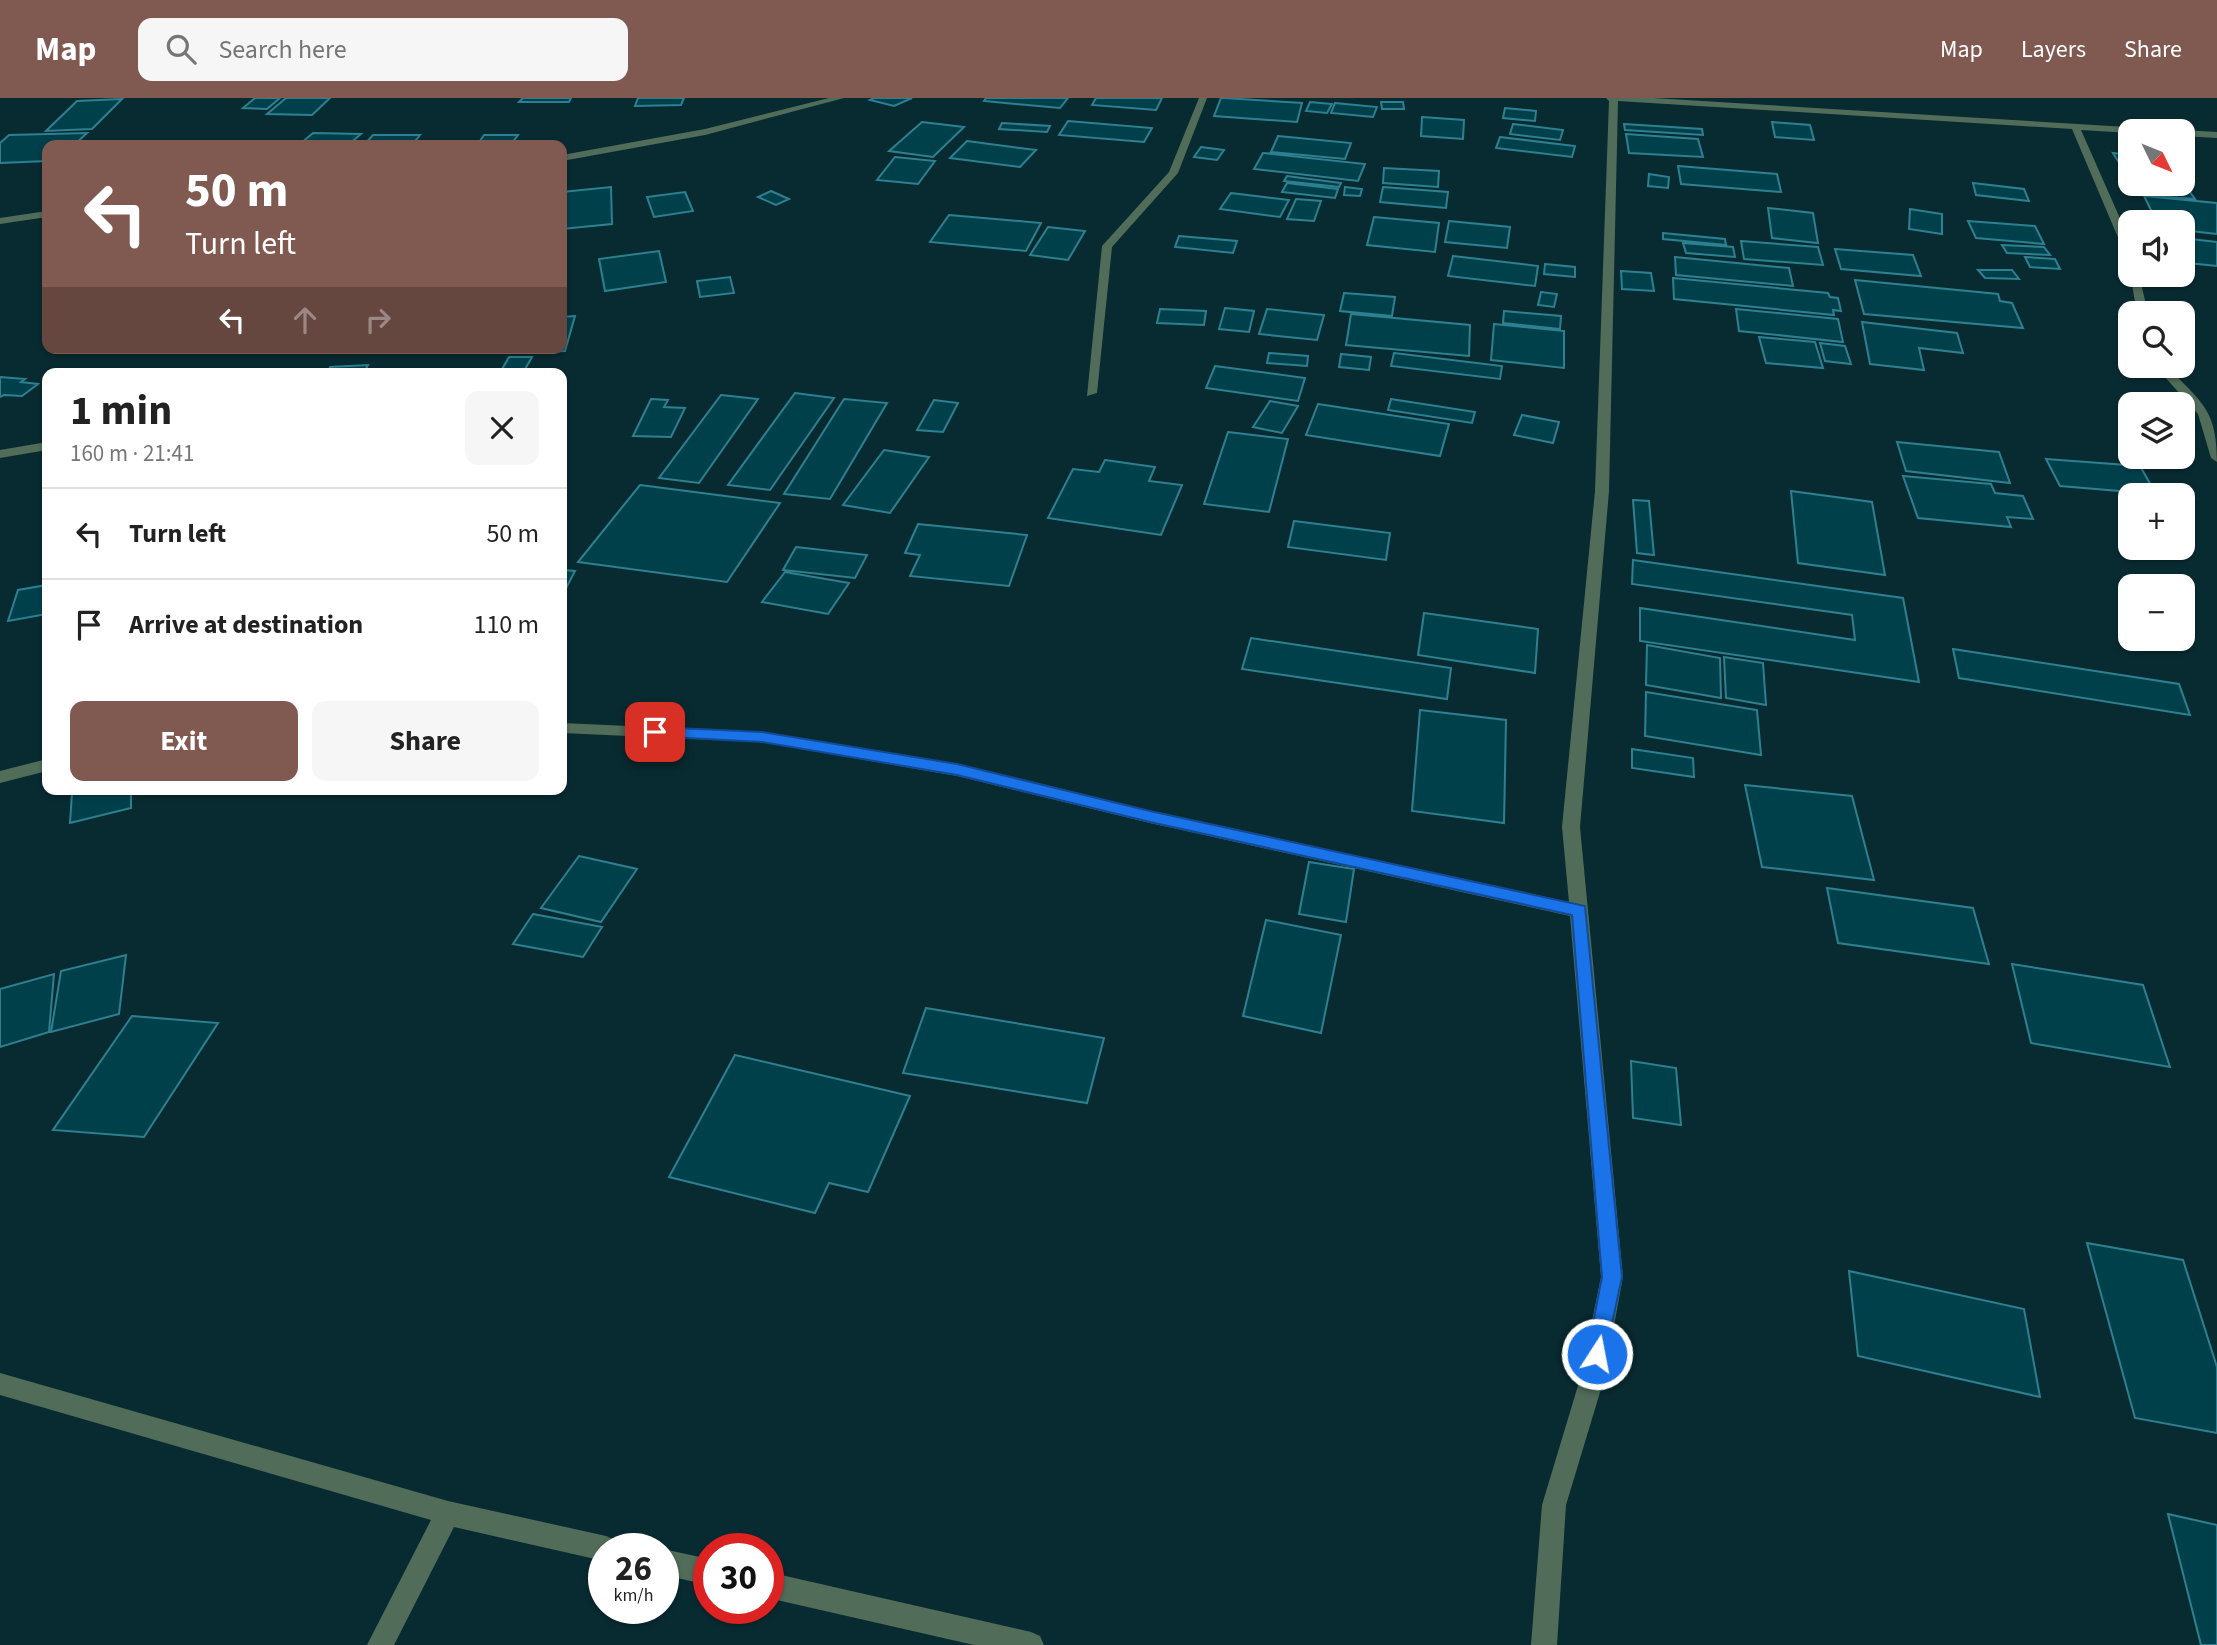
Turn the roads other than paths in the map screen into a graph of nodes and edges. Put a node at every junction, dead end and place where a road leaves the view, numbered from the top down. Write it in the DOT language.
graph roads {
  1 [pos="840,98"];
  2 [pos="1203,98"];
  3 [pos="1612,98"];
  4 [pos="1755,102"];
  5 [pos="2076,128"];
  6 [pos="2118,130"];
  7 [pos="2195,134"];
  8 [pos="2217,135"];
  9 [pos="567,157"];
  10 [pos="42,216"];
  11 [pos="0,221"];
  12 [pos="2118,226"];
  13 [pos="2172,378"];
  14 [pos="1091,393"];
  15 [pos="42,447"];
  16 [pos="0,454"];
  17 [pos="2217,458"];
  18 [pos="567,727"];
  19 [pos="42,766"];
  20 [pos="0,777"];
  21 [pos="1580,911"];
  22 [pos="0,1384"];
  23 [pos="448,1513"];
  24 [pos="588,1545"];
  25 [pos="784,1590"];
  26 [pos="380,1645"];
  27 [pos="1031,1645"];
  28 [pos="1544,1645"];
  1 -- 9 [label="street"];
  2 -- 14 [label="street"];
  3 -- 4 [label="street"];
  3 -- 21 [label="street"];
  4 -- 5 [label="street"];
  5 -- 6 [label="street"];
  5 -- 12 [label="street"];
  7 -- 8 [label="street"];
  10 -- 11 [label="street"];
  13 -- 17 [label="street"];
  15 -- 16 [label="street"];
  18 -- 21 [label="street"];
  19 -- 20 [label="street"];
  21 -- 28 [label="street"];
  22 -- 23 [label="street"];
  23 -- 24 [label="street"];
  23 -- 26 [label="street"];
  25 -- 27 [label="street"];
}
